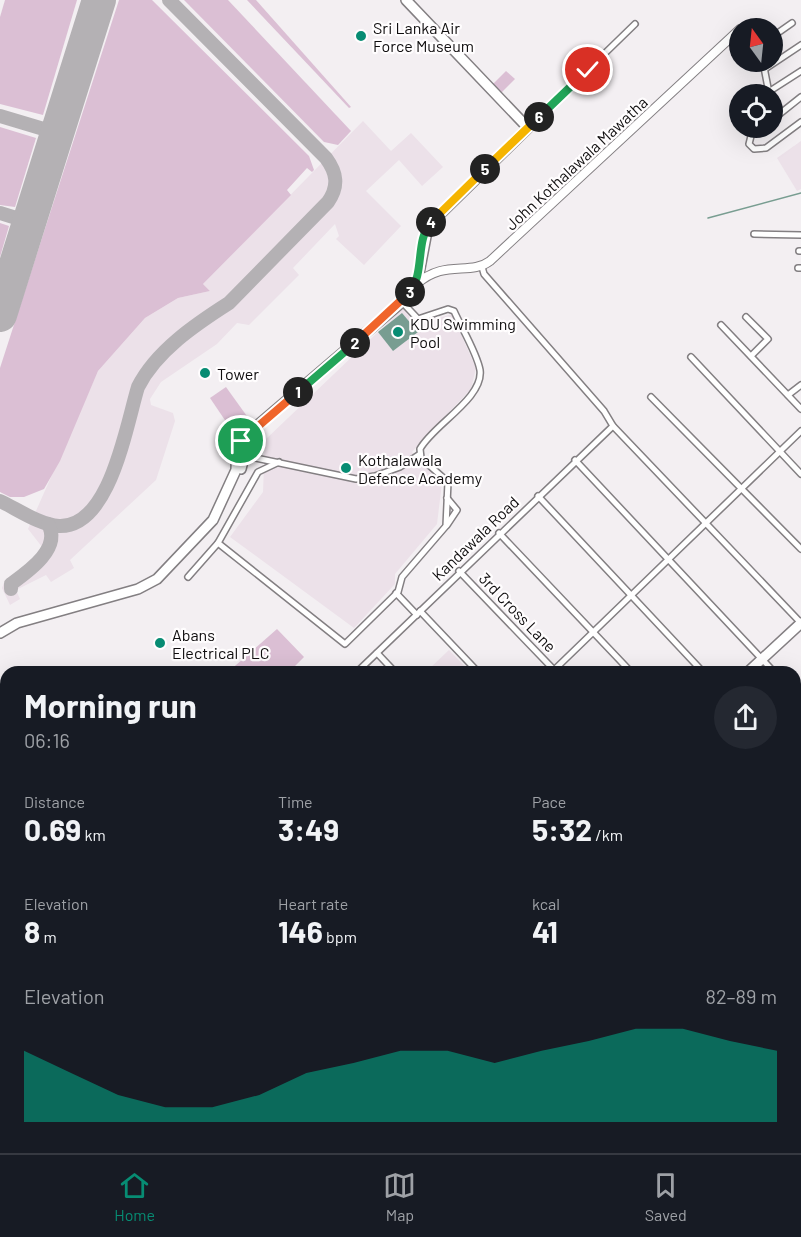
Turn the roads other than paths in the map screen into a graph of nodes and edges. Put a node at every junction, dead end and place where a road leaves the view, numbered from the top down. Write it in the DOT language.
graph roads {
  1 [pos="406,0"];
  2 [pos="792,23"];
  3 [pos="635,24"];
  4 [pos="783,29"];
  5 [pos="729,39"];
  6 [pos="801,45"];
  7 [pos="783,57"];
  8 [pos="801,71"];
  9 [pos="782,84"];
  10 [pos="801,98"];
  11 [pos="783,112"];
  12 [pos="801,122"];
  13 [pos="528,128"];
  14 [pos="783,135"];
  15 [pos="750,138"];
  16 [pos="779,138"];
  17 [pos="754,234"];
  18 [pos="801,235"];
  19 [pos="482,267"];
  20 [pos="417,284"];
  21 [pos="402,302"];
  22 [pos="746,317"];
  23 [pos="721,325"];
  24 [pos="751,356"];
  25 [pos="691,357"];
  26 [pos="801,385"];
  27 [pos="788,395"];
  28 [pos="651,397"];
  29 [pos="801,409"];
  30 [pos="612,426"];
  31 [pos="801,431"];
  32 [pos="244,451"];
  33 [pos="778,452"];
  34 [pos="420,453"];
  35 [pos="258,457"];
  36 [pos="575,460"];
  37 [pos="279,462"];
  38 [pos="801,474"];
  39 [pos="743,488"];
  40 [pos="538,496"];
  41 [pos="447,498"];
  42 [pos="705,524"];
  43 [pos="446,526"];
  44 [pos="499,533"];
  45 [pos="218,543"];
  46 [pos="801,549"];
  47 [pos="668,560"];
  48 [pos="459,571"];
  49 [pos="188,576"];
  50 [pos="396,593"];
  51 [pos="630,596"];
  52 [pos="418,613"];
  53 [pos="801,623"];
  54 [pos="593,631"];
  55 [pos="0,633"];
  56 [pos="377,653"];
  57 [pos="762,659"];
  58 [pos="363,666"];
  59 [pos="389,666"];
  60 [pos="471,666"];
  61 [pos="549,666"];
  62 [pos="559,666"];
  63 [pos="625,666"];
  64 [pos="697,666"];
  65 [pos="754,666"];
  66 [pos="768,666"];
  1 -- 13 [label="main road"];
  2 -- 4 [label="street"];
  3 -- 13 [label="street"];
  5 -- 19 [label="street, John Kothalawala Mawatha"];
  6 -- 7 [label="street"];
  8 -- 9 [label="street"];
  10 -- 11 [label="street"];
  12 -- 14 [label="street"];
  13 -- 20 [label="main road"];
  15 -- 16 [label="street"];
  17 -- 18 [label="street"];
  19 -- 20 [label="street"];
  19 -- 30 [label="street"];
  20 -- 21 [label="main road"];
  21 -- 32 [label="main road"];
  21 -- 34 [label="street"];
  22 -- 24 [label="street"];
  23 -- 24 [label="street"];
  24 -- 27 [label="street"];
  25 -- 33 [label="street"];
  26 -- 27 [label="street"];
  27 -- 29 [label="street"];
  28 -- 39 [label="street"];
  30 -- 36 [label="street, Kandawala Road"];
  30 -- 42 [label="street"];
  31 -- 33 [label="street"];
  32 -- 35 [label="street"];
  32 -- 35 [label="street"];
  32 -- 55 [label="main road"];
  33 -- 38 [label="street"];
  33 -- 39 [label="street"];
  34 -- 37 [label="street"];
  34 -- 41 [label="street"];
  35 -- 37 [label="street"];
  36 -- 40 [label="street, Kandawala Road"];
  36 -- 47 [label="street"];
  37 -- 45 [label="street"];
  39 -- 42 [label="street"];
  39 -- 46 [label="street"];
  40 -- 44 [label="street, Kandawala Road"];
  40 -- 51 [label="street"];
  41 -- 43 [label="street"];
  41 -- 43 [label="street"];
  42 -- 47 [label="street"];
  42 -- 53 [label="street"];
  43 -- 50 [label="street"];
  44 -- 48 [label="street, Kandawala Road"];
  44 -- 54 [label="street"];
  45 -- 49 [label="street"];
  45 -- 50 [label="street"];
  47 -- 51 [label="street"];
  47 -- 57 [label="street"];
  48 -- 52 [label="street, Kandawala Road"];
  48 -- 61 [label="street, 3rd Cross Lane"];
  50 -- 52 [label="street"];
  51 -- 54 [label="street"];
  51 -- 64 [label="street"];
  52 -- 56 [label="street, Kandawala Road"];
  52 -- 60 [label="street"];
  53 -- 57 [label="main road"];
  54 -- 62 [label="street"];
  54 -- 63 [label="street"];
  56 -- 58 [label="street, Kandawala Road"];
  56 -- 59 [label="street"];
  57 -- 65 [label="main road"];
  57 -- 66 [label="street"];
}
